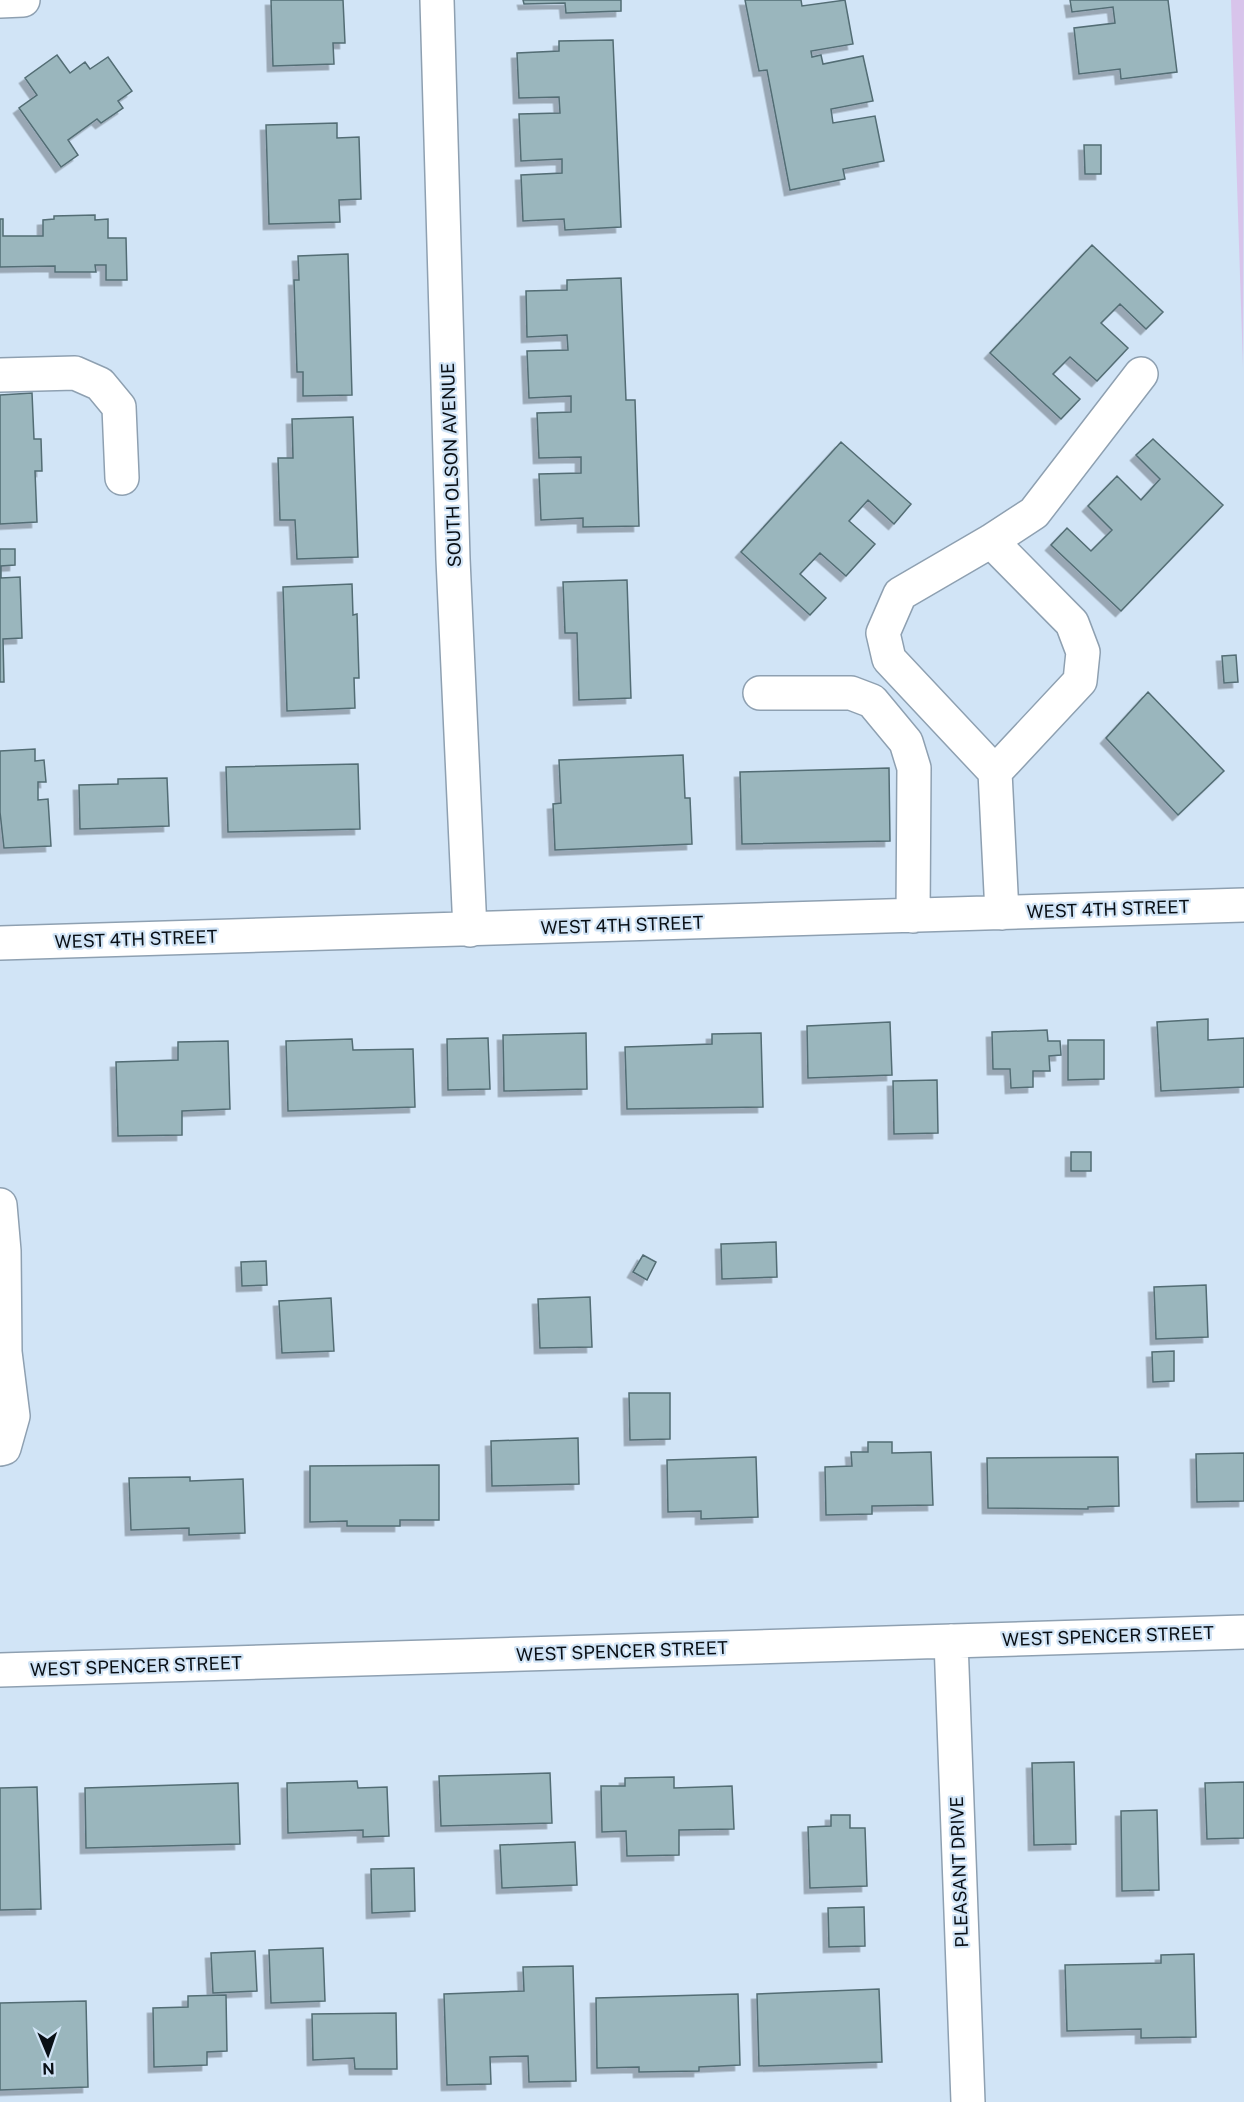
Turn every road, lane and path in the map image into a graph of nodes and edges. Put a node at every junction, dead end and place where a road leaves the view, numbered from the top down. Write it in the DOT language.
graph roads {
  1 [pos="23,0"];
  2 [pos="437,0"];
  3 [pos="0,1"];
  4 [pos="1141,374"];
  5 [pos="0,375"];
  6 [pos="122,478"];
  7 [pos="991,541"];
  8 [pos="760,693"];
  9 [pos="995,772"];
  10 [pos="1244,905"];
  11 [pos="1002,912"];
  12 [pos="913,916"];
  13 [pos="470,930"];
  14 [pos="0,943"];
  15 [pos="0,1205"];
  16 [pos="0,1449"];
  17 [pos="1244,1632"];
  18 [pos="951,1641"];
  19 [pos="0,1670"];
  20 [pos="968,2102"];
  1 -- 3 [label="street"];
  2 -- 13 [label="street, SOUTH OLSON AVENUE"];
  4 -- 7 [label="street"];
  5 -- 6 [label="street"];
  7 -- 9 [label="street"];
  7 -- 9 [label="street"];
  8 -- 12 [label="street"];
  9 -- 11 [label="street"];
  10 -- 11 [label="street, WEST 4TH STREET"];
  11 -- 12 [label="street, WEST 4TH STREET"];
  12 -- 13 [label="street, WEST 4TH STREET"];
  13 -- 14 [label="street, WEST 4TH STREET"];
  15 -- 16 [label="street"];
  17 -- 18 [label="street, WEST SPENCER STREET"];
  18 -- 19 [label="street, WEST SPENCER STREET"];
  18 -- 20 [label="street, PLEASANT DRIVE"];
}
